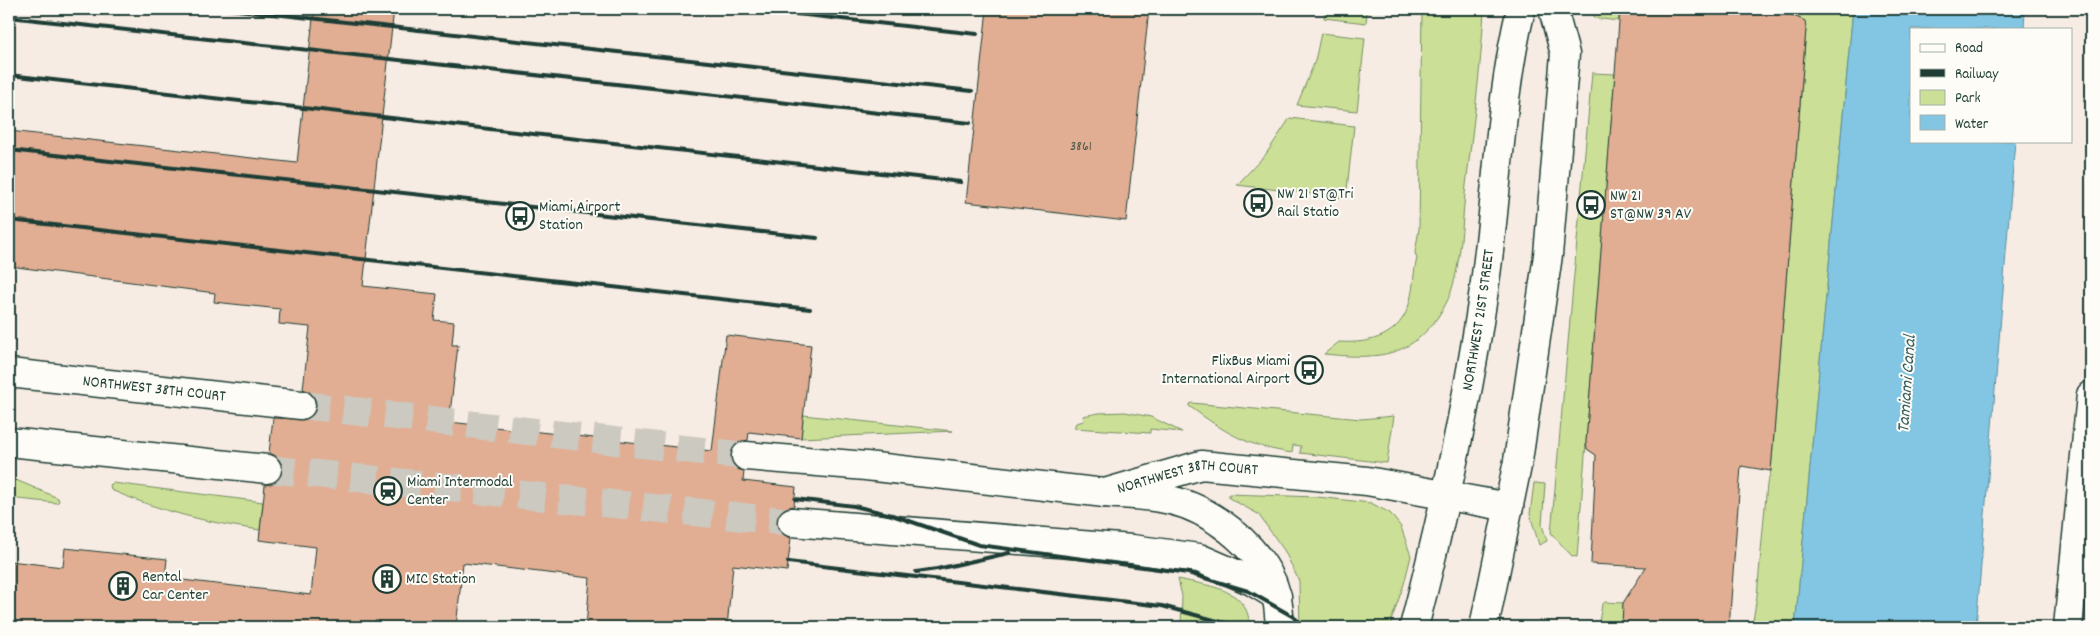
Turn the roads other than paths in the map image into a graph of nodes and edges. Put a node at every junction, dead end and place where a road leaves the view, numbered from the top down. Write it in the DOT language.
graph roads {
  1 [pos="1521,9"];
  2 [pos="1553,9"];
  3 [pos="9,373"];
  4 [pos="2091,394"];
  5 [pos="301,405"];
  6 [pos="9,442"];
  7 [pos="746,456"];
  8 [pos="267,469"];
  9 [pos="1105,492"];
  10 [pos="1445,495"];
  11 [pos="1509,507"];
  12 [pos="792,522"];
  13 [pos="1277,596"];
  14 [pos="1280,627"];
  15 [pos="1414,627"];
  16 [pos="1484,627"];
  17 [pos="2068,627"];
  1 -- 10 [label="main road, NORTHWEST 21ST STREET"];
  2 -- 11 [label="main road"];
  3 -- 5 [label="main road, NORTHWEST 38TH COURT"];
  4 -- 17 [label="main road"];
  6 -- 8 [label="main road"];
  7 -- 9 [label="main road, NORTHWEST 38TH COURT"];
  9 -- 10 [label="main road, NORTHWEST 38TH COURT"];
  9 -- 13 [label="main road"];
  10 -- 11 [label="main road, NORTHWEST 38TH COURT"];
  10 -- 15 [label="main road, NORTHWEST 21ST STREET"];
  11 -- 16 [label="main road"];
  12 -- 13 [label="main road"];
  13 -- 14 [label="main road"];
}
